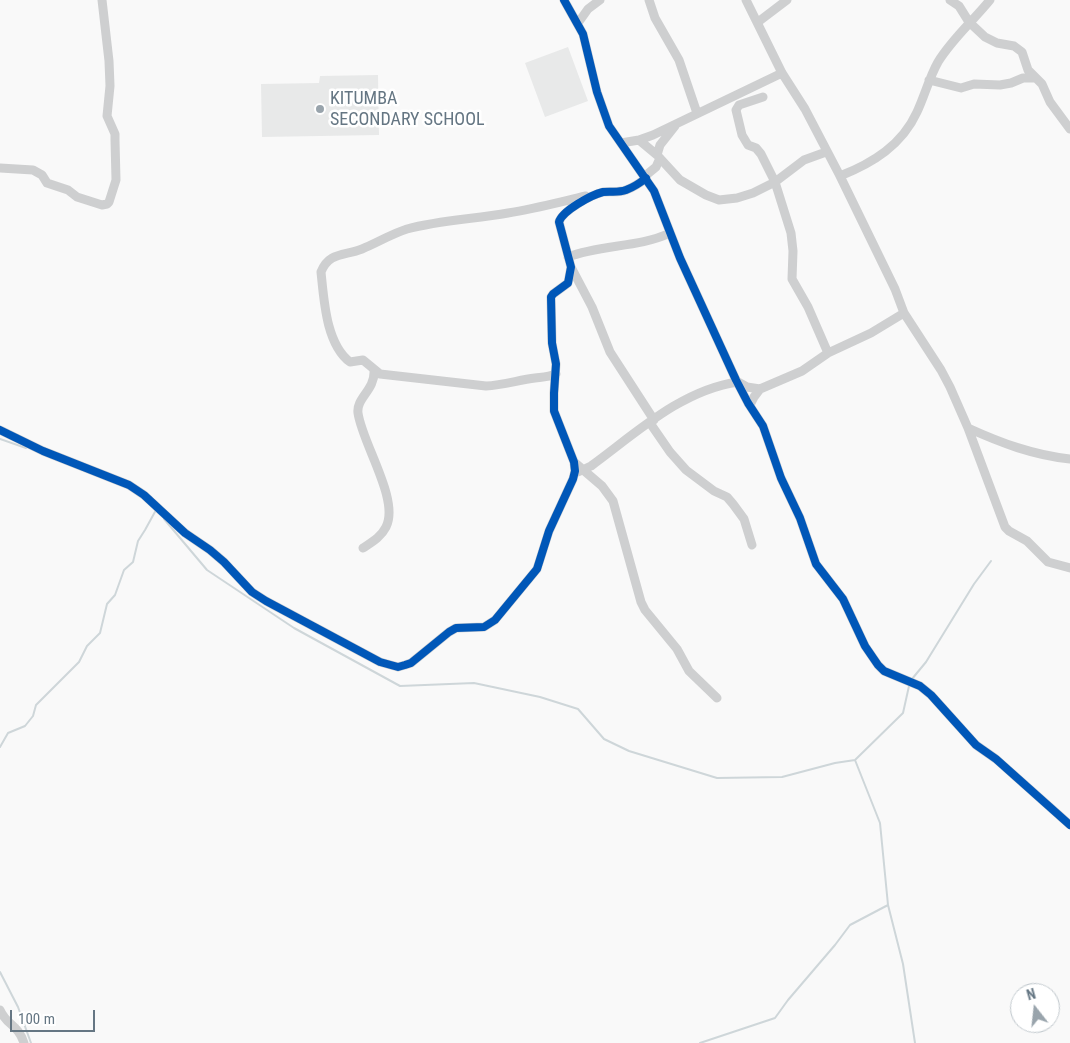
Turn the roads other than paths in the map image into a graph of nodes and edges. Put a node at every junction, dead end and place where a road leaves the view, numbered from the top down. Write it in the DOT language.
graph roads {
  1 [pos="102,0"];
  2 [pos="564,0"];
  3 [pos="600,0"];
  4 [pos="649,0"];
  5 [pos="746,0"];
  6 [pos="788,0"];
  7 [pos="950,0"];
  8 [pos="990,0"];
  9 [pos="758,22"];
  10 [pos="969,22"];
  11 [pos="578,23"];
  12 [pos="782,74"];
  13 [pos="1034,78"];
  14 [pos="929,80"];
  15 [pos="763,97"];
  16 [pos="696,113"];
  17 [pos="678,122"];
  18 [pos="1070,128"];
  19 [pos="639,140"];
  20 [pos="621,144"];
  21 [pos="826,152"];
  22 [pos="658,157"];
  23 [pos="0,168"];
  24 [pos="840,176"];
  25 [pos="646,177"];
  26 [pos="775,182"];
  27 [pos="594,195"];
  28 [pos="670,233"];
  29 [pos="568,257"];
  30 [pos="571,267"];
  31 [pos="904,313"];
  32 [pos="828,353"];
  33 [pos="374,371"];
  34 [pos="556,374"];
  35 [pos="738,382"];
  36 [pos="760,389"];
  37 [pos="750,406"];
  38 [pos="652,421"];
  39 [pos="968,428"];
  40 [pos="0,430"];
  41 [pos="1070,459"];
  42 [pos="578,473"];
  43 [pos="752,545"];
  44 [pos="363,548"];
  45 [pos="1070,568"];
  46 [pos="717,698"];
  47 [pos="1070,825"];
  48 [pos="0,1010"];
  49 [pos="24,1043"];
  1 -- 23 [label="street"];
  2 -- 11 [label="street"];
  3 -- 11 [label="street"];
  4 -- 16 [label="street"];
  5 -- 9 [label="street"];
  6 -- 9 [label="street"];
  7 -- 10 [label="street"];
  8 -- 10 [label="street"];
  9 -- 12 [label="street"];
  10 -- 13 [label="street"];
  10 -- 14 [label="street"];
  11 -- 20 [label="street"];
  12 -- 16 [label="street"];
  12 -- 21 [label="street"];
  13 -- 14 [label="street"];
  13 -- 18 [label="street"];
  14 -- 24 [label="street"];
  15 -- 26 [label="street"];
  16 -- 17 [label="street"];
  17 -- 19 [label="street"];
  17 -- 22 [label="street"];
  19 -- 20 [label="street"];
  19 -- 22 [label="street"];
  20 -- 25 [label="street"];
  21 -- 24 [label="street"];
  21 -- 26 [label="street"];
  22 -- 25 [label="street"];
  22 -- 26 [label="street"];
  24 -- 31 [label="street"];
  25 -- 27 [label="street"];
  25 -- 28 [label="street"];
  26 -- 32 [label="street"];
  27 -- 29 [label="street"];
  27 -- 33 [label="street"];
  28 -- 29 [label="street"];
  28 -- 35 [label="street"];
  29 -- 30 [label="street"];
  30 -- 34 [label="street"];
  30 -- 38 [label="street"];
  31 -- 32 [label="street"];
  31 -- 39 [label="street"];
  32 -- 36 [label="street"];
  33 -- 34 [label="street"];
  33 -- 44 [label="street"];
  34 -- 42 [label="street"];
  35 -- 36 [label="street"];
  35 -- 37 [label="street"];
  35 -- 38 [label="street"];
  36 -- 37 [label="street"];
  37 -- 47 [label="street"];
  38 -- 42 [label="street"];
  38 -- 43 [label="street"];
  39 -- 41 [label="street"];
  39 -- 45 [label="street"];
  40 -- 42 [label="street"];
  42 -- 46 [label="street"];
  48 -- 49 [label="street"];
}
